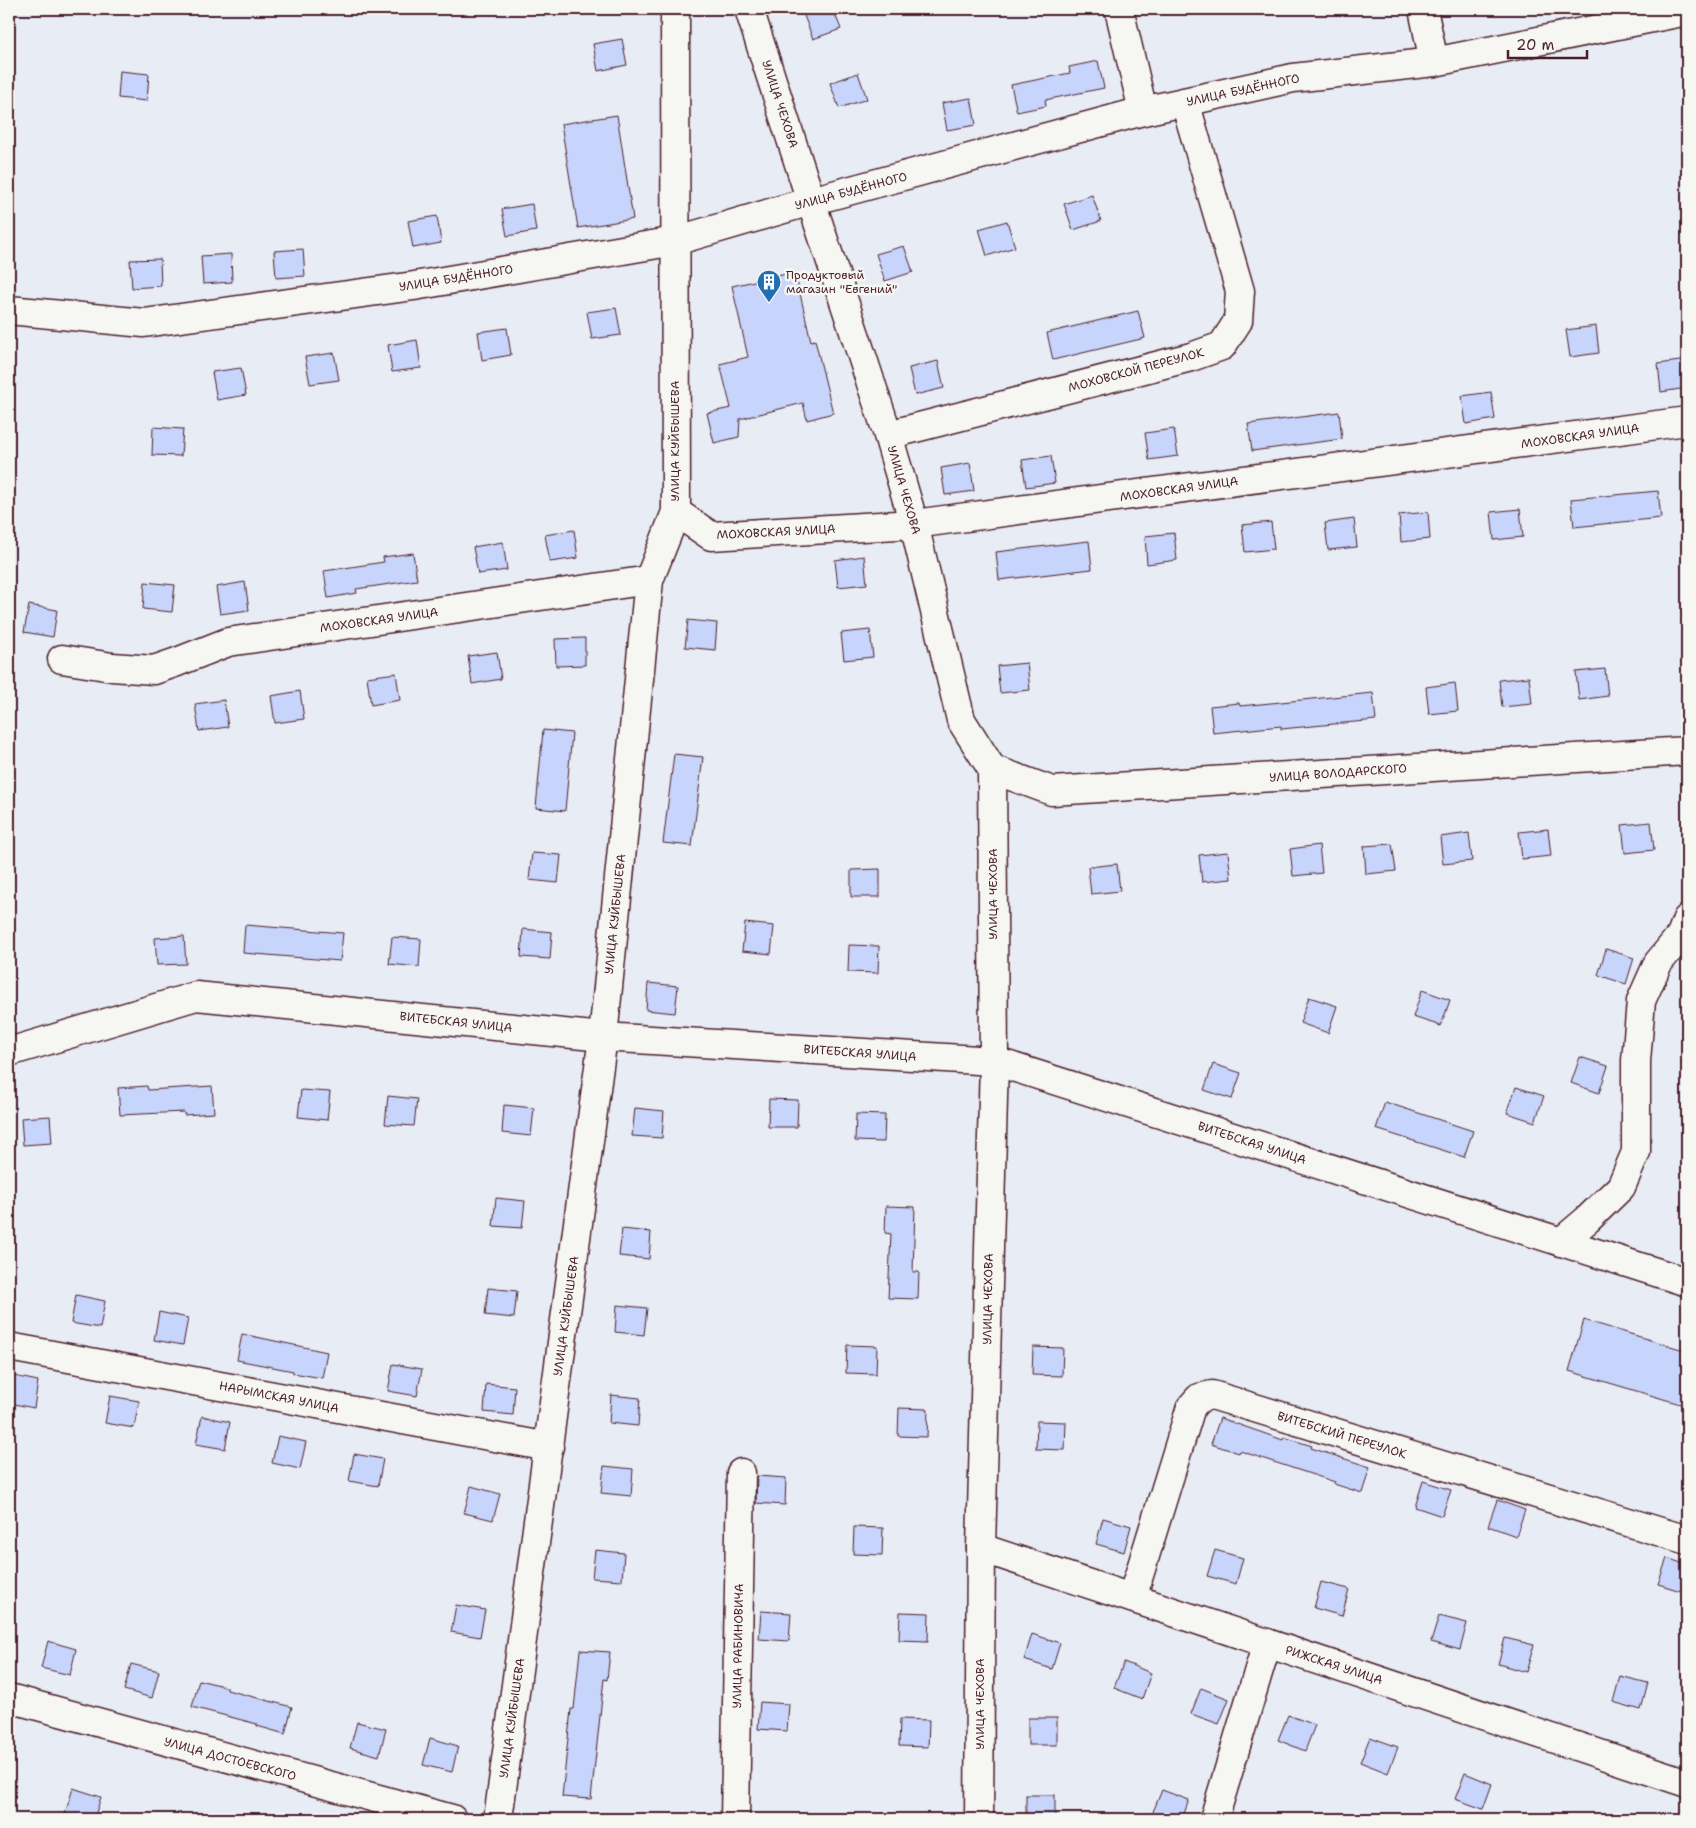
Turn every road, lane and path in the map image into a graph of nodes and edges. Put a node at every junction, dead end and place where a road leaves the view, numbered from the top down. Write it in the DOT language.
graph roads {
  1 [pos="675,9"];
  2 [pos="749,9"];
  3 [pos="1119,9"];
  4 [pos="1423,9"];
  5 [pos="1687,10"];
  6 [pos="1434,62"];
  7 [pos="1185,102"];
  8 [pos="1143,111"];
  9 [pos="811,202"];
  10 [pos="676,241"];
  11 [pos="9,310"];
  12 [pos="1687,421"];
  13 [pos="888,434"];
  14 [pos="676,512"];
  15 [pos="914,524"];
  16 [pos="649,580"];
  17 [pos="62,659"];
  18 [pos="1687,751"];
  19 [pos="992,769"];
  20 [pos="1687,919"];
  21 [pos="603,1036"];
  22 [pos="9,1052"];
  23 [pos="994,1061"];
  24 [pos="1561,1242"];
  25 [pos="1687,1282"];
  26 [pos="9,1346"];
  27 [pos="549,1447"];
  28 [pos="742,1473"];
  29 [pos="1687,1540"];
  30 [pos="981,1548"];
  31 [pos="1132,1598"];
  32 [pos="1267,1643"];
  33 [pos="9,1698"];
  34 [pos="1687,1783"];
  35 [pos="452,1819"];
  36 [pos="498,1819"];
  37 [pos="736,1819"];
  38 [pos="979,1819"];
  39 [pos="1214,1819"];
  1 -- 10 [label="street, УЛИЦА КУЙБЫШЕВА"];
  2 -- 9 [label="street, УЛИЦА ЧЕХОВА"];
  3 -- 8 [label="street"];
  4 -- 6 [label="street"];
  5 -- 6 [label="street, УЛИЦА БУДЁННОГО"];
  6 -- 7 [label="street, УЛИЦА БУДЁННОГО"];
  7 -- 8 [label="street, УЛИЦА БУДЁННОГО"];
  7 -- 13 [label="street, МОХОВСКОЙ ПЕРЕУЛОК"];
  8 -- 9 [label="street, УЛИЦА БУДЁННОГО"];
  9 -- 10 [label="street, УЛИЦА БУДЁННОГО"];
  9 -- 13 [label="street, УЛИЦА ЧЕХОВА"];
  10 -- 11 [label="street, УЛИЦА БУДЁННОГО"];
  10 -- 14 [label="street, УЛИЦА КУЙБЫШЕВА"];
  12 -- 15 [label="street, МОХОВСКАЯ УЛИЦА"];
  13 -- 15 [label="street, УЛИЦА ЧЕХОВА"];
  14 -- 15 [label="street, МОХОВСКАЯ УЛИЦА"];
  14 -- 16 [label="street, УЛИЦА КУЙБЫШЕВА"];
  15 -- 19 [label="street, УЛИЦА ЧЕХОВА"];
  16 -- 17 [label="street, МОХОВСКАЯ УЛИЦА"];
  16 -- 21 [label="street, УЛИЦА КУЙБЫШЕВА"];
  18 -- 19 [label="street, УЛИЦА ВОЛОДАРСКОГО"];
  19 -- 23 [label="street, УЛИЦА ЧЕХОВА"];
  20 -- 24 [label="street"];
  21 -- 22 [label="street, ВИТЕБСКАЯ УЛИЦА"];
  21 -- 23 [label="street, ВИТЕБСКАЯ УЛИЦА"];
  21 -- 27 [label="street, УЛИЦА КУЙБЫШЕВА"];
  23 -- 24 [label="street, ВИТЕБСКАЯ УЛИЦА"];
  23 -- 30 [label="street, УЛИЦА ЧЕХОВА"];
  24 -- 25 [label="street, ВИТЕБСКАЯ УЛИЦА"];
  26 -- 27 [label="street, НАРЫМСКАЯ УЛИЦА"];
  27 -- 36 [label="street, УЛИЦА КУЙБЫШЕВА"];
  28 -- 37 [label="street, УЛИЦА РАБИНОВИЧА"];
  29 -- 31 [label="street, ВИТЕБСКИЙ ПЕРЕУЛОК"];
  30 -- 31 [label="street, РИЖСКАЯ УЛИЦА"];
  30 -- 38 [label="street, УЛИЦА ЧЕХОВА"];
  31 -- 32 [label="street, РИЖСКАЯ УЛИЦА"];
  32 -- 34 [label="street, РИЖСКАЯ УЛИЦА"];
  32 -- 39 [label="street"];
  33 -- 35 [label="street, УЛИЦА ДОСТОЕВСКОГО"];
}
